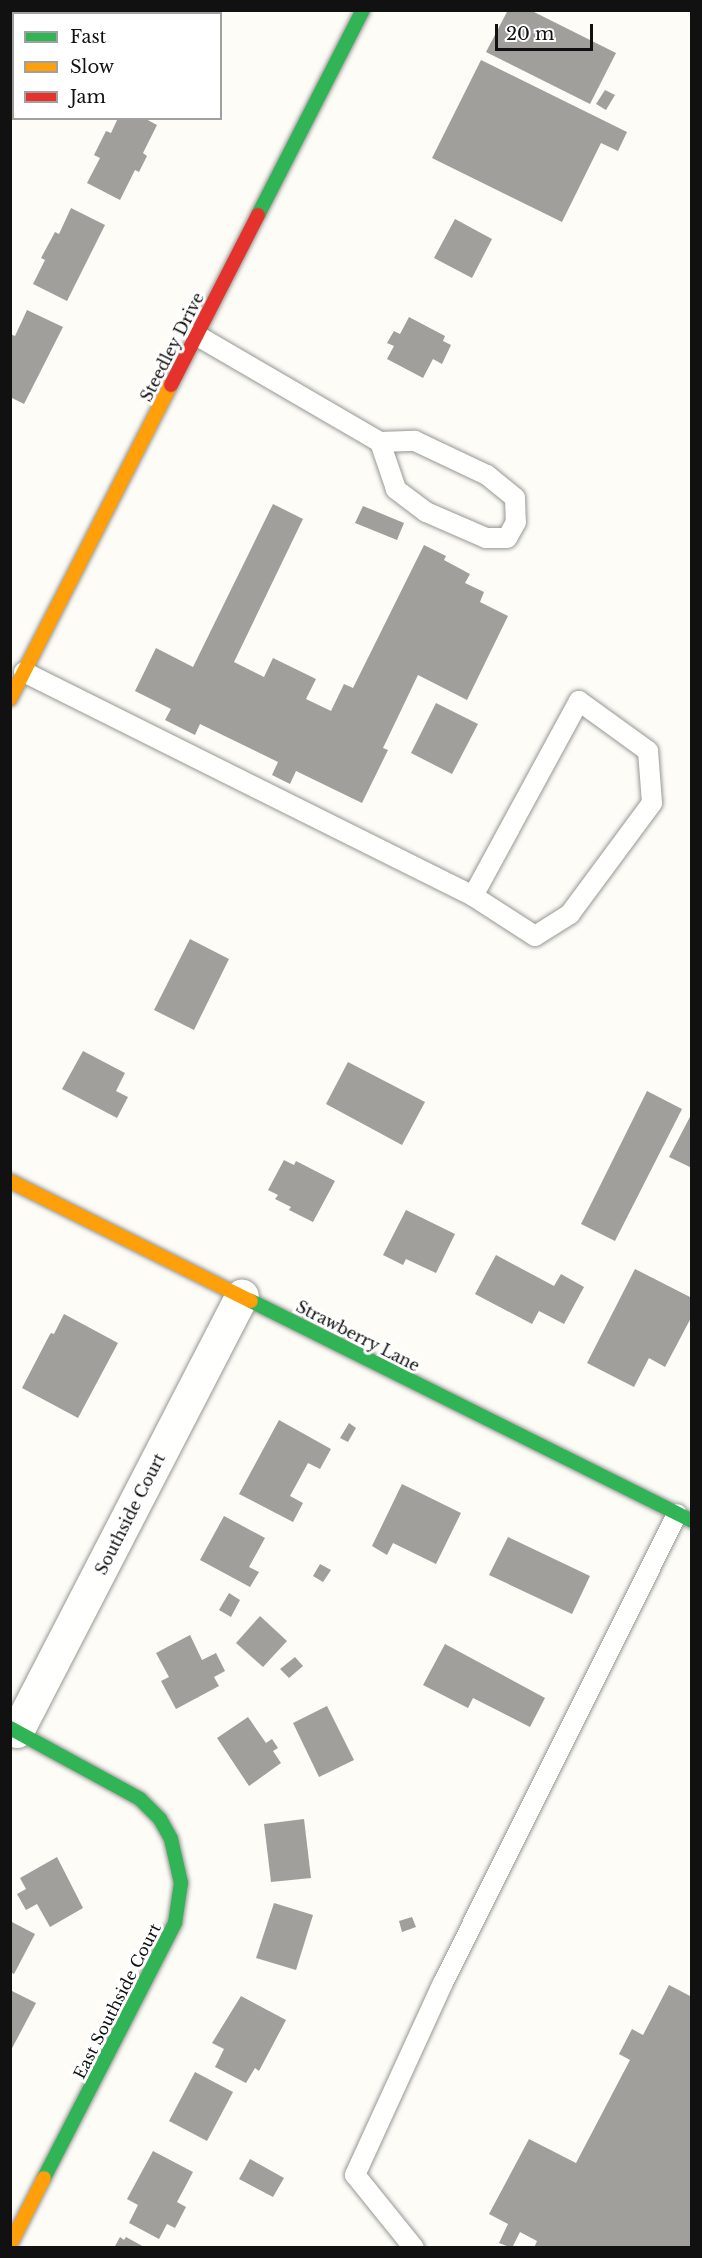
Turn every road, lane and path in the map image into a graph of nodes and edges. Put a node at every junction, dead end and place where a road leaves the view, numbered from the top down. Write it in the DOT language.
graph roads {
  1 [pos="363,10"];
  2 [pos="196,335"];
  3 [pos="380,442"];
  4 [pos="24,672"];
  5 [pos="10,699"];
  6 [pos="473,896"];
  7 [pos="10,1180"];
  8 [pos="243,1296"];
  9 [pos="684,1517"];
  10 [pos="14,1730"];
  11 [pos="10,2245"];
  12 [pos="414,2247"];
  1 -- 2 [label="street, Steedley Drive"];
  2 -- 3 [label="lane"];
  2 -- 4 [label="street, Steedley Drive"];
  3 -- 3 [label="lane"];
  4 -- 5 [label="street, Steedley Drive"];
  4 -- 6 [label="lane"];
  6 -- 6 [label="lane"];
  7 -- 8 [label="street, Strawberry Lane"];
  8 -- 9 [label="street, Strawberry Lane"];
  8 -- 10 [label="street, Southside Court"];
  9 -- 12 [label="lane"];
  10 -- 11 [label="street, East Southside Court"];
}
